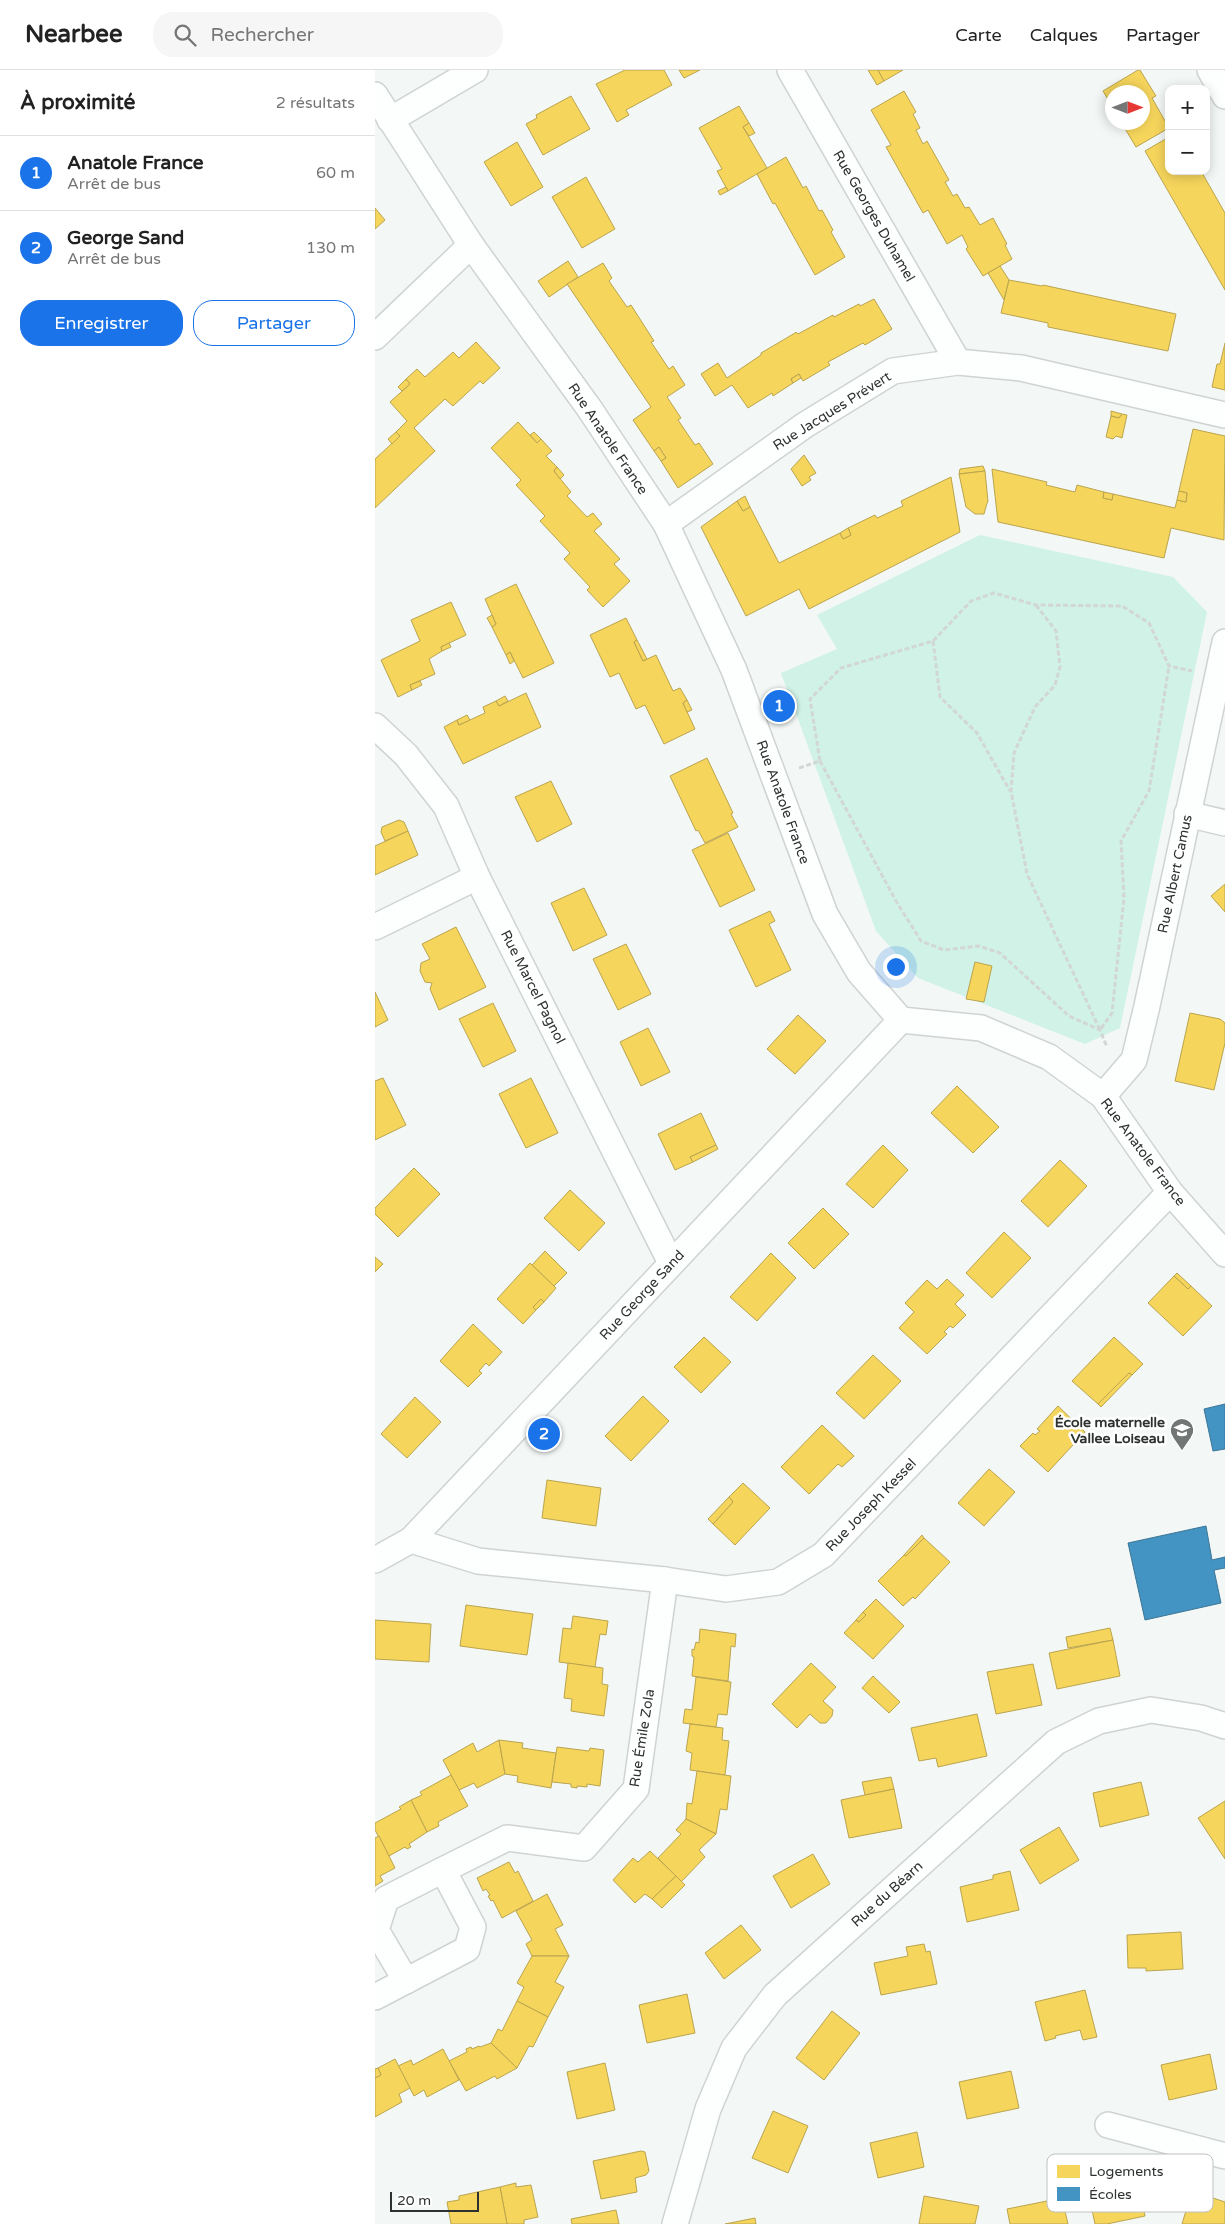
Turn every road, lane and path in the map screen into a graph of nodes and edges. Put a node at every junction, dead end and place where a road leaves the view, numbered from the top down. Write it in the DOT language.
graph roads {
  1 [pos="475,70"];
  2 [pos="790,70"];
  3 [pos="1210,70"];
  4 [pos="375,95"];
  5 [pos="1225,96"];
  6 [pos="390,120"];
  7 [pos="471,245"];
  8 [pos="375,337"];
  9 [pos="958,362"];
  10 [pos="1225,415"];
  11 [pos="665,524"];
  12 [pos="1036,605"];
  13 [pos="933,641"];
  14 [pos="1225,642"];
  15 [pos="1169,666"];
  16 [pos="1216,678"];
  17 [pos="375,726"];
  18 [pos="820,761"];
  19 [pos="773,775"];
  20 [pos="1011,791"];
  21 [pos="1187,814"];
  22 [pos="1225,823"];
  23 [pos="477,877"];
  24 [pos="375,927"];
  25 [pos="901,1020"];
  26 [pos="1100,1030"];
  27 [pos="1121,1077"];
  28 [pos="1103,1096"];
  29 [pos="1170,1192"];
  30 [pos="1225,1254"];
  31 [pos="671,1263"];
  32 [pos="411,1540"];
  33 [pos="375,1560"];
  34 [pos="665,1580"];
  35 [pos="1225,1726"];
  36 [pos="443,1870"];
  37 [pos="406,1981"];
  38 [pos="375,1997"];
  39 [pos="1108,2125"];
  40 [pos="1225,2156"];
  41 [pos="675,2224"];
  1 -- 6 [label="street"];
  2 -- 9 [label="street, Rue Georges Duhamel"];
  3 -- 5 [label="street"];
  4 -- 6 [label="street, Rue Anatole France"];
  6 -- 7 [label="street, Rue Anatole France"];
  7 -- 8 [label="street"];
  7 -- 11 [label="street, Rue Anatole France"];
  9 -- 10 [label="street, Rue Jacques Prévert"];
  9 -- 11 [label="street, Rue Jacques Prévert"];
  11 -- 19 [label="street, Rue Anatole France"];
  12 -- 13 [label="path"];
  12 -- 15 [label="path"];
  12 -- 20 [label="path"];
  13 -- 18 [label="path"];
  13 -- 20 [label="path"];
  14 -- 16 [label="street, Rue Albert Camus"];
  15 -- 16 [label="path"];
  15 -- 26 [label="path"];
  16 -- 21 [label="street, Rue Albert Camus"];
  17 -- 23 [label="street, Rue Marcel Pagnol"];
  18 -- 19 [label="path"];
  18 -- 26 [label="path"];
  19 -- 25 [label="street, Rue Anatole France"];
  20 -- 26 [label="path"];
  21 -- 22 [label="street"];
  21 -- 27 [label="street, Rue Albert Camus"];
  23 -- 24 [label="street"];
  23 -- 31 [label="street, Rue Marcel Pagnol"];
  25 -- 28 [label="street, Rue Anatole France"];
  25 -- 31 [label="street, Rue George Sand"];
  26 -- 27 [label="path"];
  27 -- 28 [label="street, Rue Albert Camus"];
  28 -- 29 [label="street, Rue Anatole France"];
  29 -- 30 [label="street, Rue Anatole France"];
  29 -- 34 [label="street, Rue Joseph Kessel"];
  31 -- 32 [label="street, Rue George Sand"];
  32 -- 33 [label="street, Rue George Sand"];
  32 -- 34 [label="street, Rue Joseph Kessel"];
  34 -- 36 [label="street, Rue Émile Zola"];
  35 -- 41 [label="street, Rue du Béarn"];
  36 -- 37 [label="street"];
  36 -- 37 [label="street, Rue Émile Zola"];
  37 -- 38 [label="street"];
  39 -- 40 [label="street"];
}
